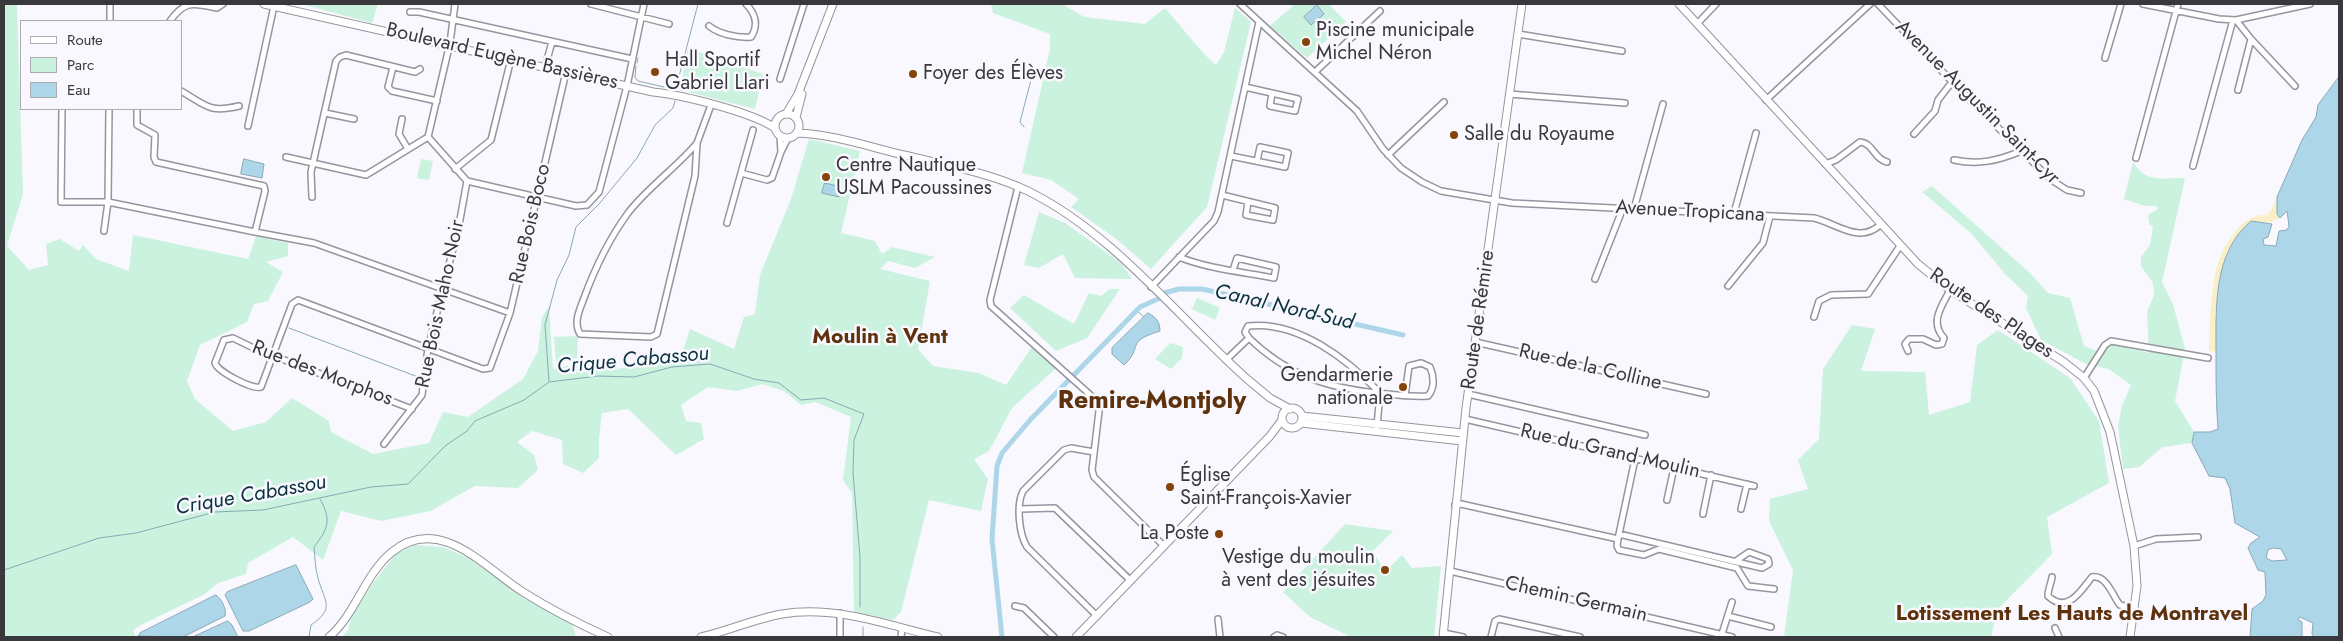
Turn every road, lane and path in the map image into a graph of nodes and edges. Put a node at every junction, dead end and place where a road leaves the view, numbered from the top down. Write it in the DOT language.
graph roads {
  1 [pos="110,4"];
  2 [pos="223,4"];
  3 [pos="264,4"];
  4 [pos="456,4"];
  5 [pos="590,4"];
  6 [pos="644,4"];
  7 [pos="746,4"];
  8 [pos="804,4"];
  9 [pos="833,4"];
  10 [pos="1240,4"];
  11 [pos="1522,4"];
  12 [pos="1679,4"];
  13 [pos="1716,4"];
  14 [pos="1870,4"];
  15 [pos="1878,4"];
  16 [pos="2121,4"];
  17 [pos="2143,4"];
  18 [pos="2178,4"];
  19 [pos="2310,4"];
  20 [pos="274,6"];
  21 [pos="2176,11"];
  22 [pos="410,12"];
  23 [pos="1380,12"];
  24 [pos="641,17"];
  25 [pos="828,18"];
  26 [pos="452,19"];
  27 [pos="110,20"];
  28 [pos="171,20"];
  29 [pos="2235,20"];
  30 [pos="1259,22"];
  31 [pos="669,24"];
  32 [pos="1697,24"];
  33 [pos="709,26"];
  34 [pos="1518,34"];
  35 [pos="2251,39"];
  36 [pos="552,42"];
  37 [pos="450,46"];
  38 [pos="1622,51"];
  39 [pos="2105,58"];
  40 [pos="632,59"];
  41 [pos="511,60"];
  42 [pos="393,67"];
  43 [pos="545,67"];
  44 [pos="420,69"];
  45 [pos="566,72"];
  46 [pos="1315,72"];
  47 [pos="780,79"];
  48 [pos="1952,82"];
  49 [pos="627,86"];
  50 [pos="1245,86"];
  51 [pos="2295,86"];
  52 [pos="2238,90"];
  53 [pos="182,92"];
  54 [pos="1272,93"];
  55 [pos="1509,94"];
  56 [pos="1766,100"];
  57 [pos="437,101"];
  58 [pos="1444,102"];
  59 [pos="1625,102"];
  60 [pos="1663,104"];
  61 [pos="711,105"];
  62 [pos="239,106"];
  63 [pos="62,110"];
  64 [pos="109,110"];
  65 [pos="137,110"];
  66 [pos="738,112"];
  67 [pos="325,113"];
  68 [pos="786,114"];
  69 [pos="796,118"];
  70 [pos="354,119"];
  71 [pos="402,119"];
  72 [pos="777,119"];
  73 [pos="799,125"];
  74 [pos="248,126"];
  75 [pos="775,128"];
  76 [pos="753,130"];
  77 [pos="797,133"];
  78 [pos="1756,133"];
  79 [pos="1914,134"];
  80 [pos="780,136"];
  81 [pos="428,137"];
  82 [pos="827,137"];
  83 [pos="788,138"];
  84 [pos="698,143"];
  85 [pos="408,149"];
  86 [pos="2021,151"];
  87 [pos="780,152"];
  88 [pos="687,154"];
  89 [pos="1388,155"];
  90 [pos="1230,156"];
  91 [pos="286,157"];
  92 [pos="696,158"];
  93 [pos="2136,158"];
  94 [pos="1954,160"];
  95 [pos="1257,161"];
  96 [pos="1887,162"];
  97 [pos="312,164"];
  98 [pos="1825,164"];
  99 [pos="2193,166"];
  100 [pos="455,169"];
  101 [pos="741,173"];
  102 [pos="467,181"];
  103 [pos="1017,188"];
  104 [pos="2081,192"];
  105 [pos="1222,195"];
  106 [pos="312,197"];
  107 [pos="537,197"];
  108 [pos="1495,201"];
  109 [pos="108,202"];
  110 [pos="1248,202"];
  111 [pos="1624,208"];
  112 [pos="1634,209"];
  113 [pos="1734,213"];
  114 [pos="1770,216"];
  115 [pos="727,223"];
  116 [pos="1880,225"];
  117 [pos="104,231"];
  118 [pos="255,232"];
  119 [pos="1900,246"];
  120 [pos="1179,257"];
  121 [pos="1233,270"];
  122 [pos="1595,279"];
  123 [pos="1728,286"];
  124 [pos="1151,287"];
  125 [pos="441,289"];
  126 [pos="1950,290"];
  127 [pos="510,313"];
  128 [pos="1814,317"];
  129 [pos="1249,338"];
  130 [pos="1474,342"];
  131 [pos="428,348"];
  132 [pos="1908,351"];
  133 [pos="274,356"];
  134 [pos="2208,358"];
  135 [pos="1226,360"];
  136 [pos="2084,378"];
  137 [pos="1380,393"];
  138 [pos="1468,394"];
  139 [pos="1706,394"];
  140 [pos="1405,396"];
  141 [pos="1270,398"];
  142 [pos="1290,408"];
  143 [pos="412,409"];
  144 [pos="1282,417"];
  145 [pos="1465,419"];
  146 [pos="1301,420"];
  147 [pos="1289,428"];
  148 [pos="1377,428"];
  149 [pos="1645,435"];
  150 [pos="1270,436"];
  151 [pos="1463,437"];
  152 [pos="384,444"];
  153 [pos="1094,452"];
  154 [pos="1635,459"];
  155 [pos="1674,468"];
  156 [pos="1711,475"];
  157 [pos="1747,484"];
  158 [pos="1754,486"];
  159 [pos="1667,500"];
  160 [pos="1455,505"];
  161 [pos="1020,509"];
  162 [pos="1741,509"];
  163 [pos="1702,514"];
  164 [pos="1618,537"];
  165 [pos="2198,537"];
  166 [pos="1164,546"];
  167 [pos="2134,546"];
  168 [pos="1736,561"];
  169 [pos="1450,571"];
  170 [pos="2052,577"];
  171 [pos="1131,581"];
  172 [pos="1774,589"];
  173 [pos="1732,602"];
  174 [pos="1015,606"];
  175 [pos="2135,608"];
  176 [pos="840,614"];
  177 [pos="1096,616"];
  178 [pos="1728,616"];
  179 [pos="1218,619"];
  180 [pos="1772,627"];
  181 [pos="2054,628"];
  182 [pos="902,629"];
  183 [pos="1444,635"];
  184 [pos="1722,636"];
  185 [pos="329,637"];
  186 [pos="608,637"];
  187 [pos="703,637"];
  188 [pos="840,637"];
  189 [pos="901,637"];
  190 [pos="938,637"];
  191 [pos="1054,637"];
  192 [pos="1076,637"];
  193 [pos="1220,637"];
  194 [pos="1274,637"];
  195 [pos="1283,637"];
  196 [pos="1463,637"];
  197 [pos="1491,637"];
  198 [pos="1580,637"];
  199 [pos="1732,637"];
  200 [pos="2059,637"];
  201 [pos="2130,637"];
  1 -- 27 [label="street"];
  2 -- 28 [label="street"];
  3 -- 20 [label="street, Boulevard Eugène Bassières"];
  4 -- 26 [label="street"];
  5 -- 24 [label="street"];
  6 -- 24 [label="street"];
  7 -- 33 [label="street"];
  8 -- 47 [label="street"];
  9 -- 25 [label="street"];
  10 -- 30 [label="street, Avenue Tropicana"];
  11 -- 34 [label="street, Route de Rémire"];
  12 -- 32 [label="street, Route des Plages"];
  13 -- 32 [label="street"];
  14 -- 56 [label="street"];
  15 -- 48 [label="street, Avenue Augustin Saint-Cyr"];
  16 -- 39 [label="street"];
  17 -- 21 [label="street"];
  18 -- 21 [label="street"];
  19 -- 29 [label="street"];
  20 -- 37 [label="street, Boulevard Eugène Bassières"];
  20 -- 74 [label="street"];
  21 -- 29 [label="street"];
  21 -- 93 [label="street"];
  22 -- 26 [label="street"];
  23 -- 46 [label="street"];
  24 -- 31 [label="street"];
  24 -- 40 [label="street"];
  25 -- 68 [label="street"];
  25 -- 69 [label="street"];
  26 -- 36 [label="street"];
  26 -- 37 [label="street"];
  29 -- 35 [label="street"];
  29 -- 99 [label="street"];
  30 -- 46 [label="street, Avenue Tropicana"];
  30 -- 50 [label="street"];
  32 -- 56 [label="street, Route des Plages"];
  34 -- 38 [label="street"];
  34 -- 55 [label="street, Route de Rémire"];
  35 -- 51 [label="street"];
  35 -- 52 [label="street"];
  36 -- 40 [label="street"];
  36 -- 43 [label="street"];
  37 -- 41 [label="street, Boulevard Eugène Bassières"];
  37 -- 57 [label="street"];
  40 -- 49 [label="street"];
  41 -- 43 [label="street, Boulevard Eugène Bassières"];
  41 -- 100 [label="street"];
  42 -- 44 [label="street"];
  42 -- 57 [label="street"];
  42 -- 67 [label="street"];
  43 -- 45 [label="street, Boulevard Eugène Bassières"];
  45 -- 49 [label="street, Boulevard Eugène Bassières"];
  45 -- 107 [label="street, Rue Bois Boco"];
  46 -- 89 [label="street, Avenue Tropicana"];
  48 -- 79 [label="street"];
  48 -- 86 [label="street, Avenue Augustin Saint-Cyr"];
  49 -- 61 [label="street, Boulevard Eugène Bassières"];
  49 -- 107 [label="street"];
  50 -- 54 [label="street"];
  50 -- 90 [label="street"];
  53 -- 62 [label="street"];
  54 -- 54 [label="street"];
  55 -- 59 [label="street"];
  55 -- 108 [label="street, Route de Rémire"];
  56 -- 98 [label="street, Route des Plages"];
  57 -- 81 [label="street"];
  58 -- 89 [label="street"];
  60 -- 112 [label="street"];
  61 -- 66 [label="street, Boulevard Eugène Bassières"];
  61 -- 84 [label="street"];
  63 -- 109 [label="street"];
  64 -- 109 [label="street"];
  65 -- 118 [label="street"];
  66 -- 72 [label="street, Boulevard Eugène Bassières"];
  66 -- 75 [label="street, Boulevard Eugène Bassières"];
  67 -- 70 [label="street"];
  67 -- 97 [label="street"];
  68 -- 69 [label="street"];
  68 -- 72 [label="street"];
  69 -- 73 [label="street"];
  71 -- 85 [label="street"];
  72 -- 75 [label="street"];
  73 -- 77 [label="street"];
  73 -- 82 [label="street"];
  75 -- 80 [label="street"];
  76 -- 101 [label="street"];
  77 -- 82 [label="street"];
  77 -- 83 [label="street"];
  78 -- 113 [label="street"];
  80 -- 83 [label="street"];
  80 -- 87 [label="street"];
  81 -- 85 [label="street"];
  81 -- 100 [label="street"];
  82 -- 103 [label="street"];
  83 -- 87 [label="street"];
  84 -- 88 [label="street"];
  84 -- 92 [label="street"];
  85 -- 97 [label="street"];
  86 -- 94 [label="street"];
  86 -- 104 [label="street, Avenue Augustin Saint-Cyr"];
  87 -- 101 [label="street"];
  88 -- 92 [label="street"];
  88 -- 92 [label="street"];
  89 -- 108 [label="street, Avenue Tropicana"];
  90 -- 95 [label="street"];
  90 -- 105 [label="street"];
  91 -- 97 [label="street"];
  95 -- 95 [label="street"];
  96 -- 98 [label="street"];
  97 -- 106 [label="street"];
  98 -- 116 [label="street, Route des Plages"];
  100 -- 102 [label="street"];
  101 -- 115 [label="street"];
  102 -- 107 [label="street"];
  102 -- 125 [label="street, Rue Bois Maho Noir"];
  103 -- 124 [label="street"];
  103 -- 153 [label="street"];
  105 -- 110 [label="street"];
  105 -- 120 [label="street"];
  107 -- 127 [label="street, Rue Bois Boco"];
  108 -- 111 [label="street, Avenue Tropicana"];
  108 -- 130 [label="street, Route de Rémire"];
  109 -- 117 [label="street"];
  109 -- 118 [label="street"];
  110 -- 110 [label="street"];
  111 -- 112 [label="street, Avenue Tropicana"];
  111 -- 122 [label="street"];
  112 -- 113 [label="street, Avenue Tropicana"];
  113 -- 114 [label="street, Avenue Tropicana"];
  114 -- 116 [label="street, Avenue Tropicana"];
  114 -- 123 [label="street"];
  116 -- 119 [label="street, Route des Plages"];
  118 -- 125 [label="street"];
  119 -- 126 [label="street, Route des Plages"];
  119 -- 128 [label="street"];
  120 -- 121 [label="street"];
  120 -- 124 [label="street"];
  121 -- 121 [label="street"];
  124 -- 135 [label="street"];
  125 -- 127 [label="street"];
  125 -- 131 [label="street, Rue Bois Maho Noir"];
  126 -- 132 [label="street"];
  126 -- 136 [label="street, Route des Plages"];
  127 -- 131 [label="street, Rue Bois Boco"];
  129 -- 135 [label="street"];
  129 -- 137 [label="street"];
  129 -- 137 [label="street"];
  130 -- 138 [label="street, Route de Rémire"];
  130 -- 139 [label="street, Rue de la Colline"];
  131 -- 133 [label="street"];
  131 -- 143 [label="street, Rue Bois Maho Noir"];
  133 -- 133 [label="street, Rue des Morphos"];
  133 -- 143 [label="street, Rue des Morphos"];
  134 -- 136 [label="street"];
  135 -- 141 [label="street"];
  136 -- 167 [label="street, Route des Plages"];
  137 -- 140 [label="street"];
  137 -- 148 [label="street"];
  138 -- 145 [label="street, Route de Rémire"];
  138 -- 149 [label="street"];
  140 -- 140 [label="street"];
  141 -- 142 [label="street"];
  141 -- 144 [label="street"];
  142 -- 144 [label="street"];
  142 -- 146 [label="street"];
  143 -- 152 [label="street, Rue Bois Maho Noir"];
  144 -- 147 [label="street"];
  144 -- 150 [label="street"];
  145 -- 151 [label="street, Route de Rémire"];
  145 -- 154 [label="street, Rue du Grand Moulin"];
  146 -- 147 [label="street"];
  146 -- 148 [label="street"];
  147 -- 150 [label="street"];
  148 -- 151 [label="street"];
  150 -- 166 [label="street"];
  151 -- 160 [label="street, Route de Rémire"];
  153 -- 161 [label="street"];
  153 -- 166 [label="street"];
  154 -- 155 [label="street, Rue du Grand Moulin"];
  154 -- 164 [label="street"];
  155 -- 156 [label="street, Rue du Grand Moulin"];
  155 -- 159 [label="street"];
  156 -- 157 [label="street, Rue du Grand Moulin"];
  156 -- 163 [label="street"];
  157 -- 158 [label="street, Rue du Grand Moulin"];
  157 -- 162 [label="street"];
  160 -- 164 [label="street"];
  160 -- 169 [label="street, Route de Rémire"];
  161 -- 171 [label="street"];
  161 -- 177 [label="street"];
  164 -- 168 [label="street"];
  164 -- 172 [label="street"];
  165 -- 167 [label="street"];
  166 -- 171 [label="street"];
  167 -- 175 [label="street, Route des Plages"];
  168 -- 168 [label="street"];
  169 -- 183 [label="street, Route de Rémire"];
  169 -- 184 [label="street, Chemin Germain"];
  170 -- 175 [label="street"];
  171 -- 177 [label="street"];
  173 -- 178 [label="street"];
  174 -- 191 [label="street"];
  175 -- 201 [label="street, Route des Plages"];
  176 -- 182 [label="street"];
  176 -- 187 [label="street"];
  176 -- 188 [label="street"];
  177 -- 192 [label="street"];
  178 -- 180 [label="street"];
  178 -- 184 [label="street"];
  179 -- 193 [label="street"];
  181 -- 200 [label="street"];
  182 -- 189 [label="street"];
  182 -- 190 [label="street"];
  183 -- 196 [label="street"];
  184 -- 199 [label="street, Chemin Germain"];
  185 -- 186 [label="street"];
  194 -- 195 [label="street"];
  197 -- 198 [label="street"];
}
